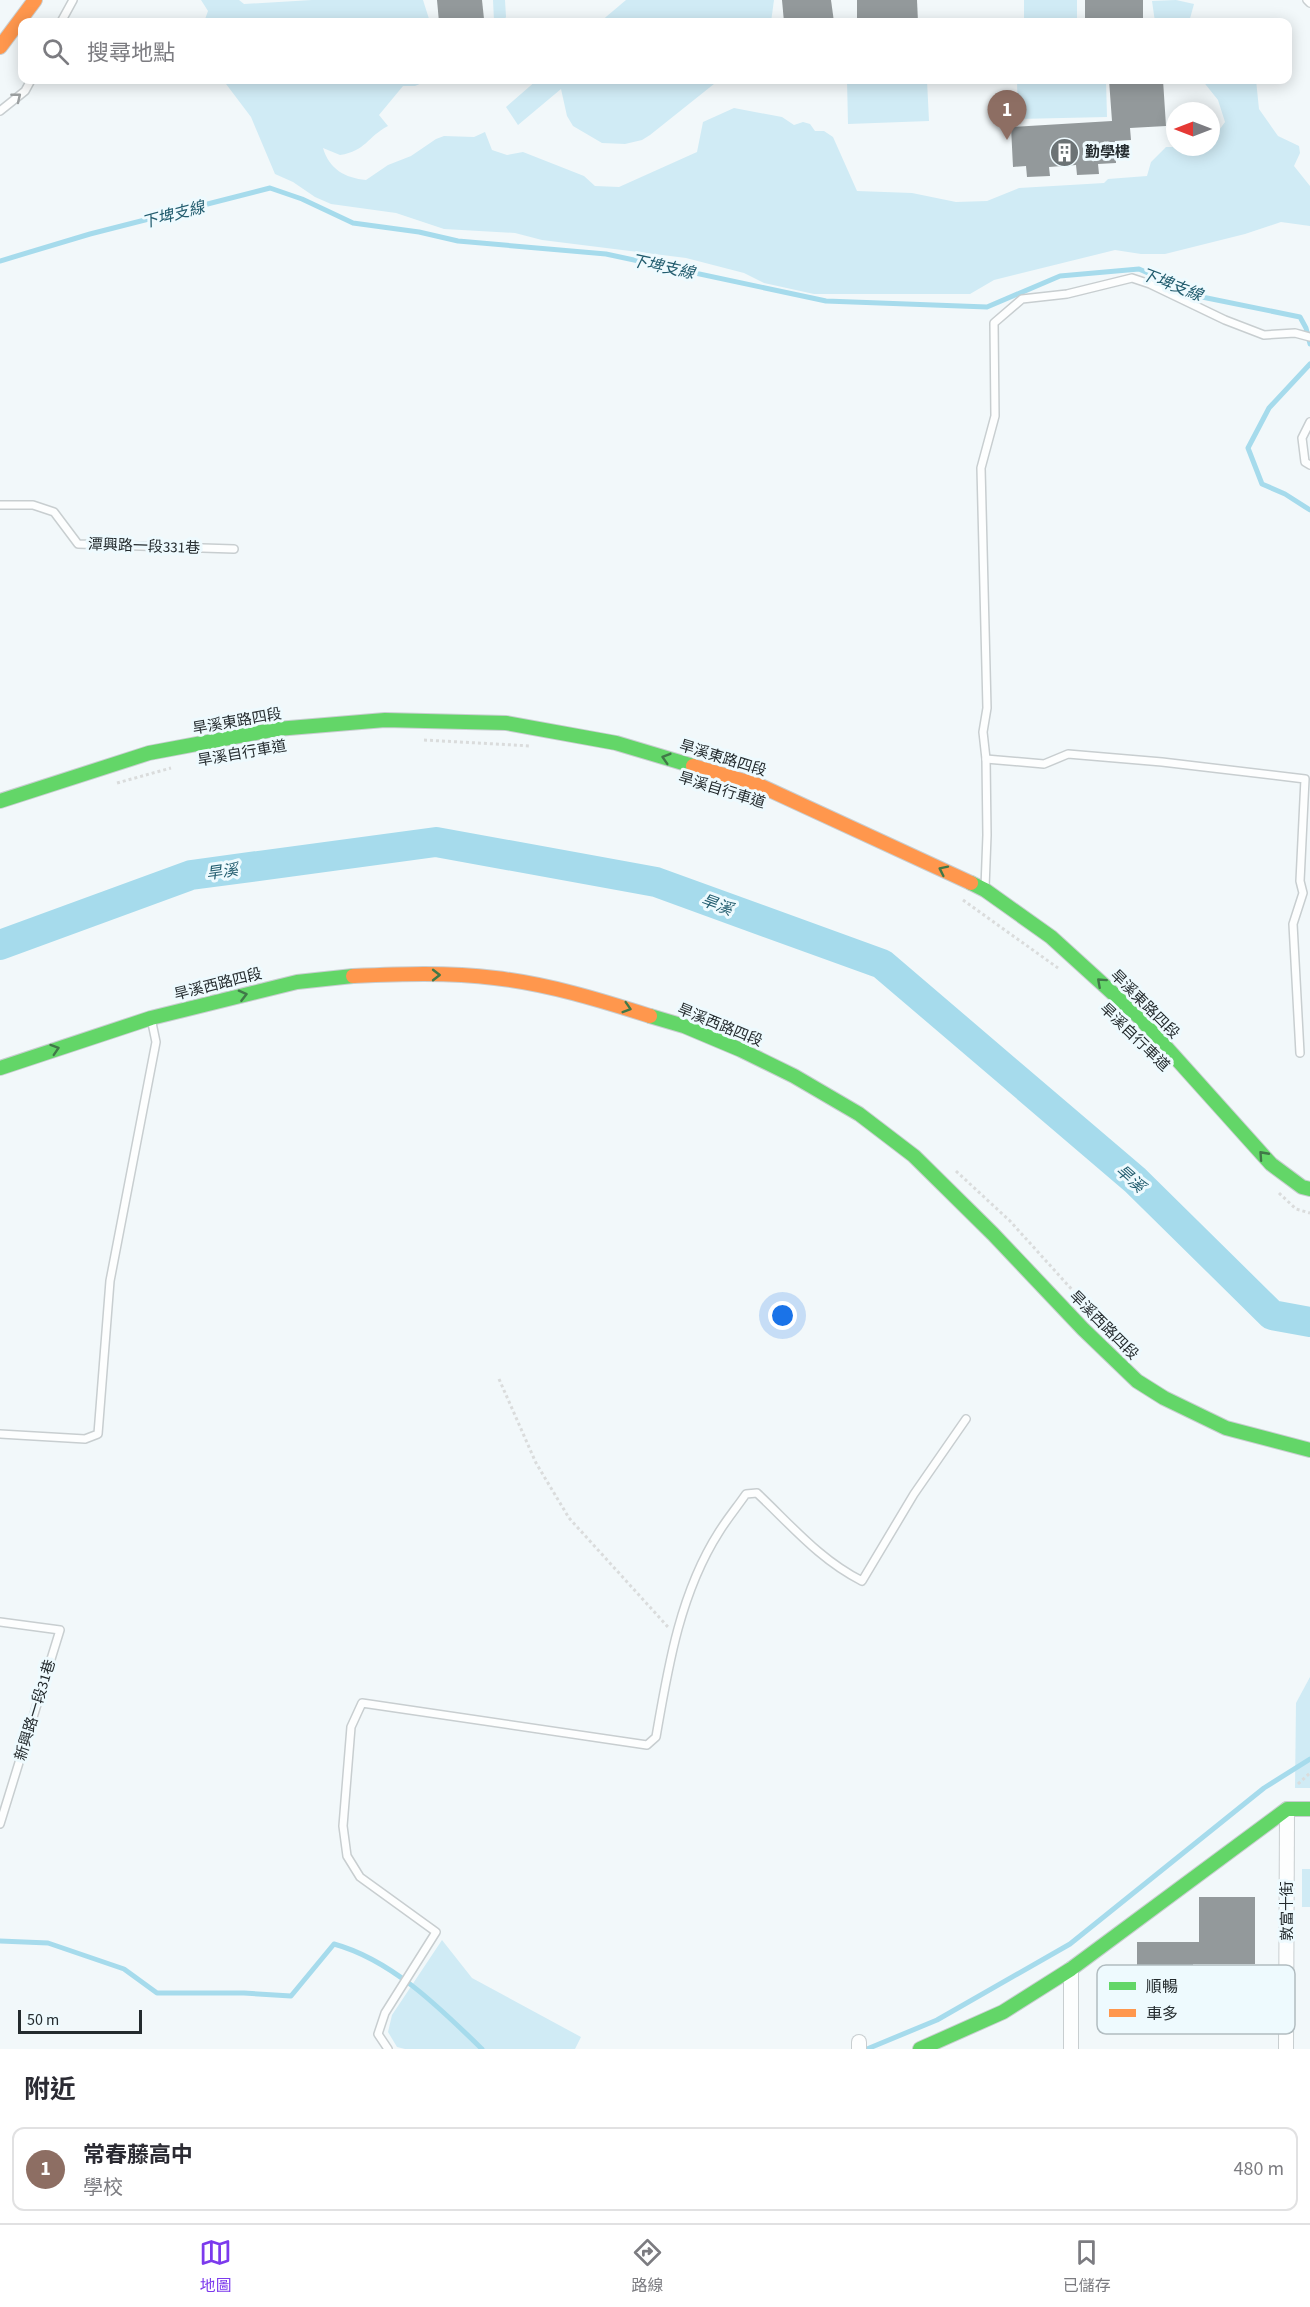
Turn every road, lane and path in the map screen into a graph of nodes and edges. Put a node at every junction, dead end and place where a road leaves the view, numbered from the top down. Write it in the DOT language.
graph roads {
  1 [pos="35,0"];
  2 [pos="73,0"];
  3 [pos="22,18"];
  4 [pos="63,18"];
  5 [pos="18,23"];
  6 [pos="0,47"];
  7 [pos="29,84"];
  8 [pos="0,111"];
  9 [pos="1310,338"];
  10 [pos="1310,422"];
  11 [pos="1310,465"];
  12 [pos="0,505"];
  13 [pos="234,549"];
  14 [pos="422,740"];
  15 [pos="540,747"];
  16 [pos="986,759"];
  17 [pos="178,766"];
  18 [pos="110,785"];
  19 [pos="0,801"];
  20 [pos="985,890"];
  21 [pos="1306,892"];
  22 [pos="962,900"];
  23 [pos="1060,970"];
  24 [pos="151,1018"];
  25 [pos="1300,1053"];
  26 [pos="0,1068"];
  27 [pos="950,1166"];
  28 [pos="1274,1188"];
  29 [pos="1310,1188"];
  30 [pos="1310,1214"];
  31 [pos="1082,1301"];
  32 [pos="499,1379"];
  33 [pos="966,1419"];
  34 [pos="0,1434"];
  35 [pos="1310,1450"];
  36 [pos="0,1622"];
  37 [pos="675,1635"];
  38 [pos="1310,1773"];
  39 [pos="1298,1784"];
  40 [pos="1287,1809"];
  41 [pos="1310,1809"];
  42 [pos="0,1824"];
  43 [pos="1286,1965"];
  44 [pos="1071,1969"];
  45 [pos="1286,2034"];
  46 [pos="388,2049"];
  47 [pos="920,2049"];
  48 [pos="1071,2049"];
  49 [pos="1286,2049"];
  1 -- 3 [label="main road"];
  2 -- 4 [label="lane"];
  5 -- 6 [label="main road"];
  8 -- 7 [label="lane, one-way"];
  9 -- 16 [label="lane"];
  10 -- 11 [label="lane"];
  12 -- 13 [label="lane, 潭興路一段331巷"];
  14 -- 15 [label="path"];
  16 -- 20 [label="lane"];
  16 -- 21 [label="lane"];
  17 -- 18 [label="path, 旱溪自行車道"];
  20 -- 19 [label="main road, 旱溪東路四段, one-way"];
  29 -- 20 [label="main road, 旱溪東路四段, one-way"];
  21 -- 25 [label="lane"];
  22 -- 23 [label="path"];
  26 -- 24 [label="main road, 旱溪西路四段, one-way"];
  24 -- 34 [label="lane"];
  24 -- 35 [label="main road, 旱溪西路四段, one-way"];
  27 -- 31 [label="path"];
  28 -- 30 [label="path"];
  32 -- 37 [label="path"];
  33 -- 37 [label="lane"];
  36 -- 42 [label="lane, 新興路一段31巷"];
  37 -- 46 [label="lane"];
  38 -- 39 [label="path"];
  40 -- 41 [label="main road"];
  40 -- 43 [label="street, 敦富十街"];
  40 -- 44 [label="main road"];
  44 -- 47 [label="main road"];
  44 -- 48 [label="street"];
  45 -- 49 [label="street, 敦富十街"];
}
